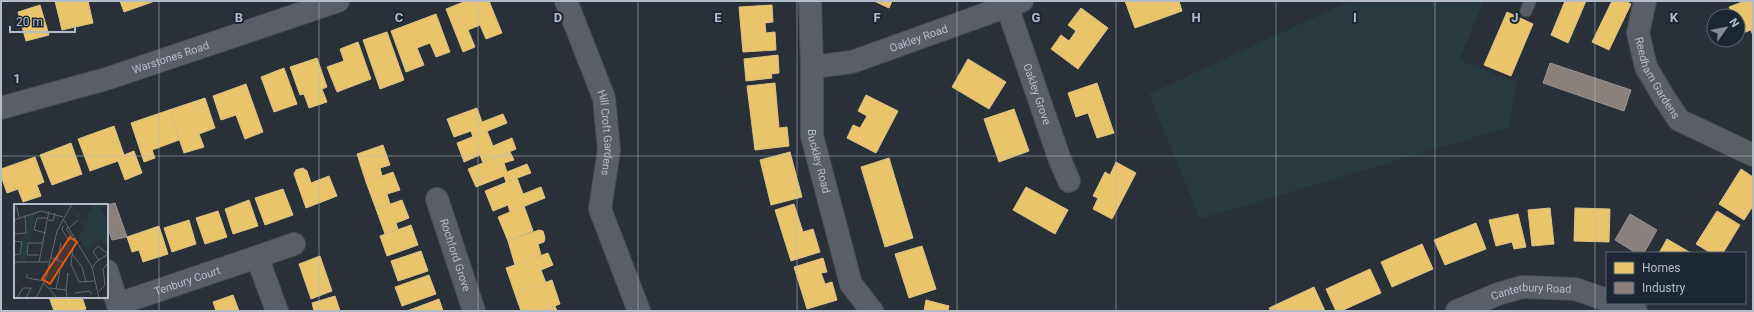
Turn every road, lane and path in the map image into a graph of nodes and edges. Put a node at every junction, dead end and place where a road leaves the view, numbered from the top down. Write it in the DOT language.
graph roads {
  1 [pos="338,1"];
  2 [pos="566,1"];
  3 [pos="810,1"];
  4 [pos="1645,1"];
  5 [pos="1014,4"];
  6 [pos="812,67"];
  7 [pos="2,106"];
  8 [pos="1753,155"];
  9 [pos="1069,181"];
  10 [pos="437,199"];
  11 [pos="294,244"];
  12 [pos="257,257"];
  13 [pos="108,274"];
  14 [pos="1606,300"];
  15 [pos="1617,304"];
  16 [pos="119,308"];
  17 [pos="277,311"];
  18 [pos="474,311"];
  19 [pos="639,311"];
  20 [pos="872,311"];
  21 [pos="1457,311"];
  22 [pos="1636,311"];
  1 -- 7 [label="street, Warstones Road"];
  2 -- 19 [label="street, Hill Croft Gardens"];
  3 -- 6 [label="street, Buckley Road"];
  4 -- 8 [label="street, Reedham Gardens"];
  5 -- 6 [label="street, Oakley Road"];
  5 -- 9 [label="street, Oakley Grove"];
  6 -- 20 [label="street, Buckley Road"];
  10 -- 18 [label="street, Rochford Grove"];
  11 -- 12 [label="street, Tenbury Court"];
  12 -- 16 [label="street, Tenbury Court"];
  12 -- 17 [label="street"];
  13 -- 16 [label="street, Tenbury Court"];
  14 -- 21 [label="street, Canterbury Road"];
  15 -- 22 [label="street"];
}
